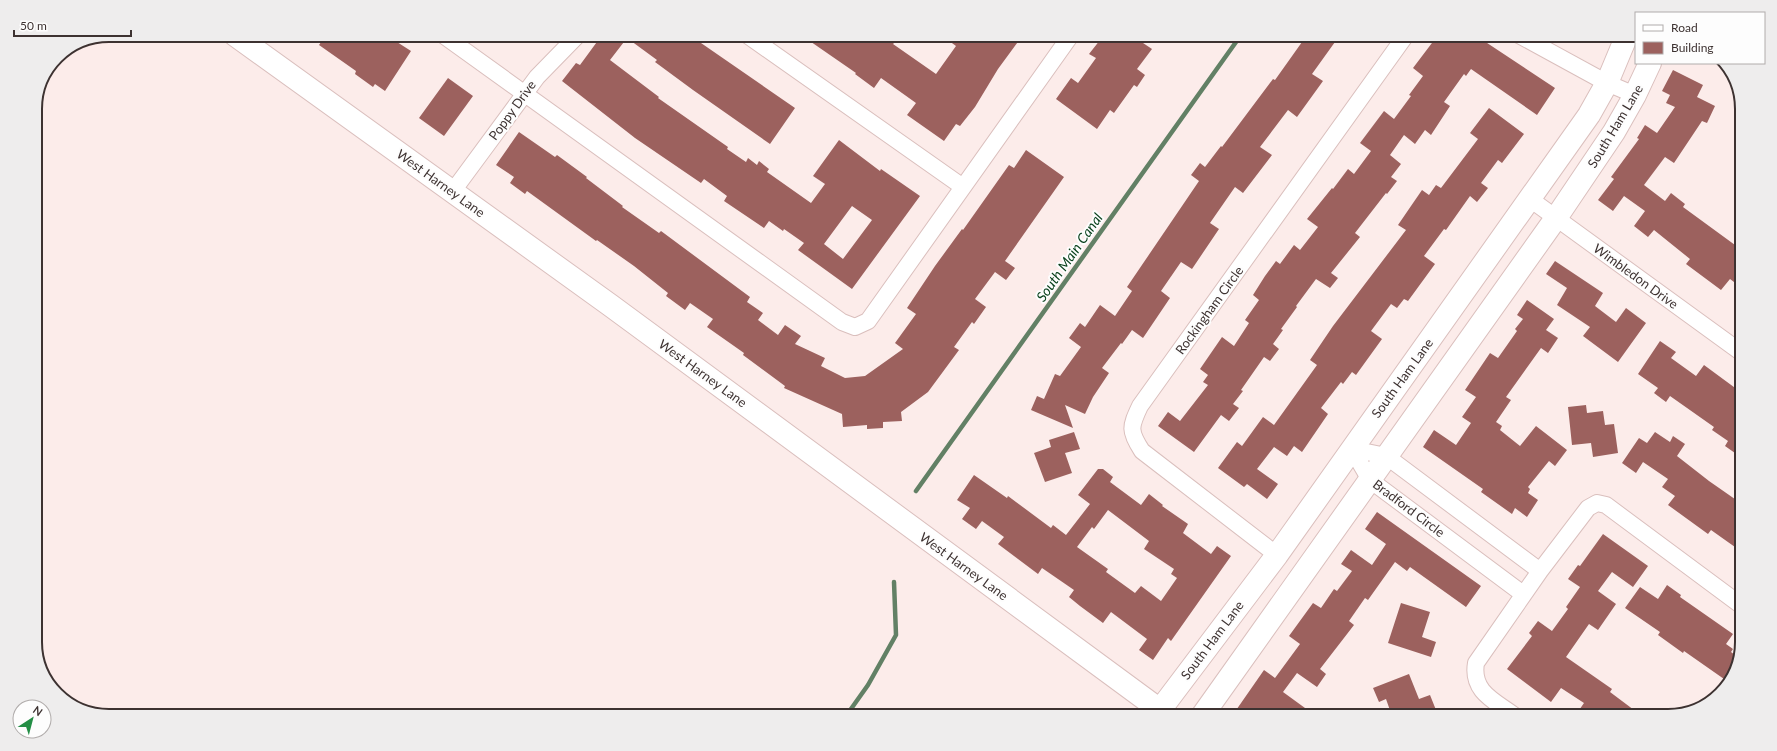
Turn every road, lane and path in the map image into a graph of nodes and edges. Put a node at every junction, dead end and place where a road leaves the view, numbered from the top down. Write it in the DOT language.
graph roads {
  1 [pos="245,42"];
  2 [pos="453,42"];
  3 [pos="571,42"];
  4 [pos="757,42"];
  5 [pos="1066,42"];
  6 [pos="1401,42"];
  7 [pos="1532,42"];
  8 [pos="1624,42"];
  9 [pos="1650,64"];
  10 [pos="1607,83"];
  11 [pos="525,93"];
  12 [pos="1635,96"];
  13 [pos="963,188"];
  14 [pos="453,191"];
  15 [pos="1530,199"];
  16 [pos="1556,218"];
  17 [pos="1735,348"];
  18 [pos="1352,449"];
  19 [pos="1386,456"];
  20 [pos="1370,480"];
  21 [pos="1277,555"];
  22 [pos="1540,571"];
  23 [pos="1523,594"];
  24 [pos="1735,601"];
  25 [pos="1159,709"];
  26 [pos="1167,709"];
  27 [pos="1207,709"];
  28 [pos="1506,709"];
  1 -- 14 [label="main road, West Harney Lane"];
  2 -- 11 [label="street"];
  3 -- 11 [label="street, Poppy Drive"];
  4 -- 13 [label="street"];
  5 -- 13 [label="street"];
  6 -- 21 [label="street, Rockingham Circle"];
  7 -- 10 [label="street"];
  8 -- 10 [label="main road, South Ham Lane"];
  9 -- 12 [label="main road, South Ham Lane"];
  10 -- 12 [label="street"];
  10 -- 15 [label="main road, South Ham Lane"];
  11 -- 13 [label="street"];
  11 -- 14 [label="street, Poppy Drive"];
  12 -- 16 [label="main road, South Ham Lane"];
  14 -- 25 [label="main road, West Harney Lane"];
  15 -- 16 [label="street, Wimbledon Drive"];
  15 -- 18 [label="main road, South Ham Lane"];
  16 -- 17 [label="street, Wimbledon Drive"];
  16 -- 19 [label="main road, South Ham Lane"];
  18 -- 19 [label="street"];
  18 -- 20 [label="street, Bradford Circle"];
  18 -- 21 [label="main road, South Ham Lane"];
  19 -- 20 [label="main road, South Ham Lane"];
  19 -- 22 [label="street"];
  20 -- 23 [label="street, Bradford Circle"];
  20 -- 27 [label="main road, South Ham Lane"];
  21 -- 26 [label="main road, South Ham Lane"];
  22 -- 23 [label="street"];
  22 -- 24 [label="street"];
  23 -- 28 [label="street"];
}
